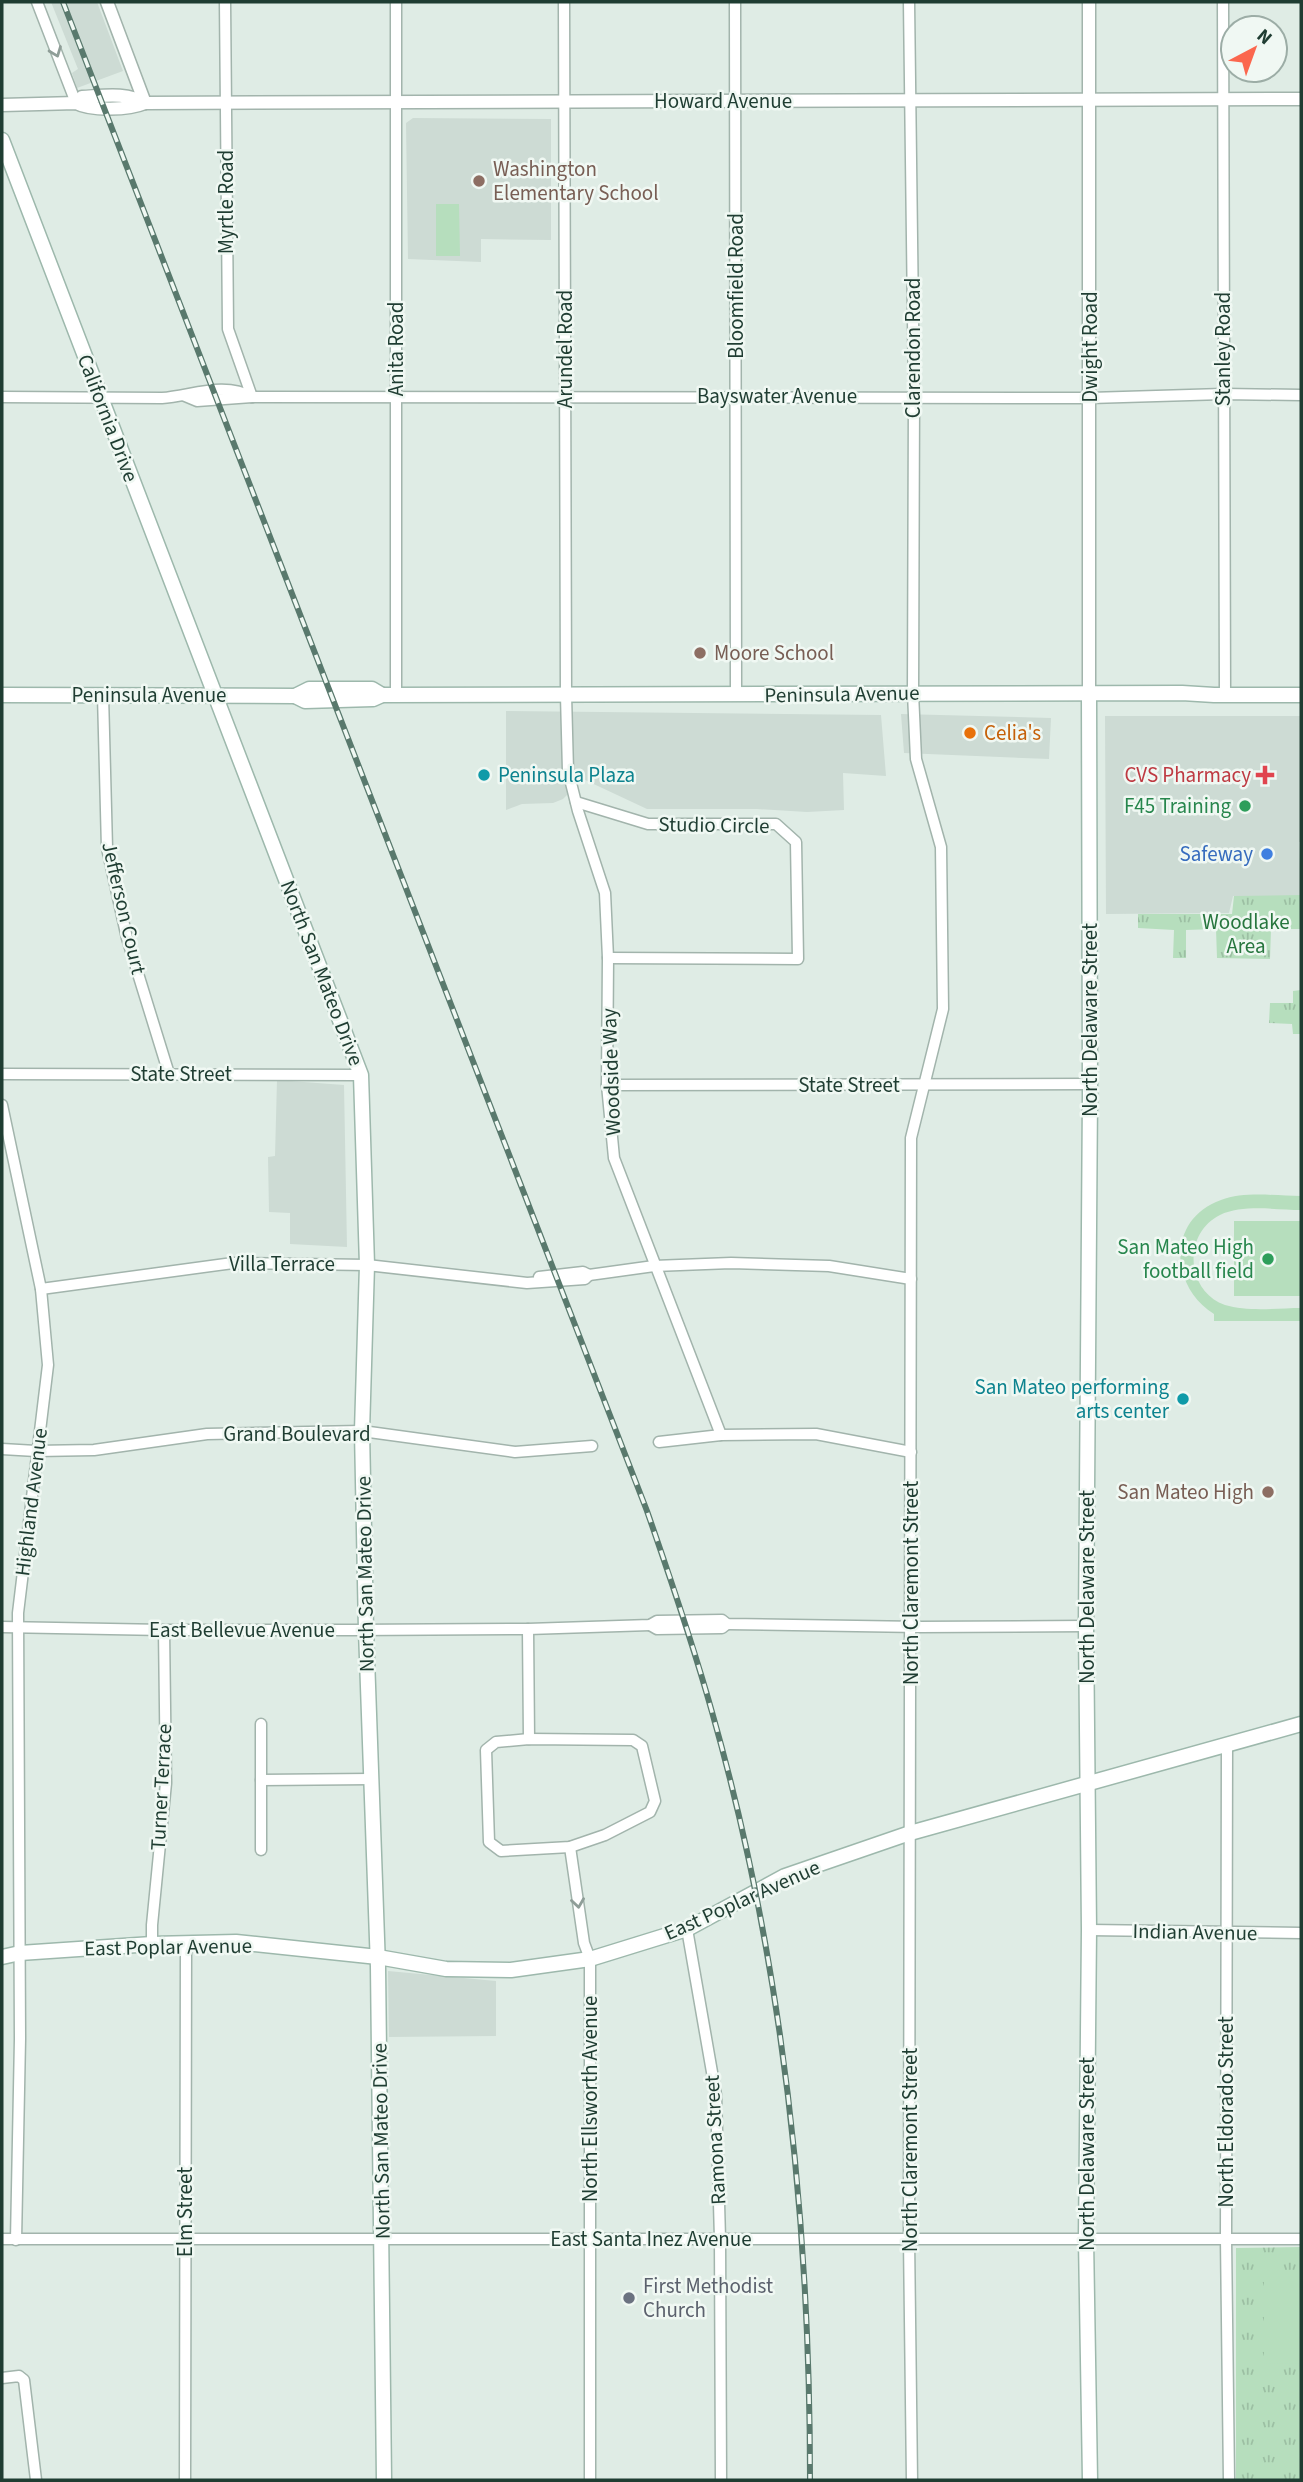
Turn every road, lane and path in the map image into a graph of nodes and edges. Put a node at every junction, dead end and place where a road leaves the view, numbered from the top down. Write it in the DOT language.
graph roads {
  1 [pos="37,2"];
  2 [pos="107,2"];
  3 [pos="225,2"];
  4 [pos="396,2"];
  5 [pos="564,2"];
  6 [pos="735,2"];
  7 [pos="909,2"];
  8 [pos="1089,2"];
  9 [pos="1223,2"];
  10 [pos="1089,99"];
  11 [pos="1223,99"];
  12 [pos="1301,99"];
  13 [pos="735,101"];
  14 [pos="396,102"];
  15 [pos="565,102"];
  16 [pos="911,102"];
  17 [pos="76,103"];
  18 [pos="145,103"];
  19 [pos="225,103"];
  20 [pos="2,105"];
  21 [pos="2,141"];
  22 [pos="1223,394"];
  23 [pos="1301,395"];
  24 [pos="566,396"];
  25 [pos="914,396"];
  26 [pos="2,397"];
  27 [pos="252,397"];
  28 [pos="396,397"];
  29 [pos="736,397"];
  30 [pos="101,398"];
  31 [pos="1090,398"];
  32 [pos="913,693"];
  33 [pos="1089,693"];
  34 [pos="2,695"];
  35 [pos="103,695"];
  36 [pos="389,695"];
  37 [pos="566,695"];
  38 [pos="736,695"];
  39 [pos="1225,695"];
  40 [pos="1301,695"];
  41 [pos="215,696"];
  42 [pos="576,802"];
  43 [pos="608,958"];
  44 [pos="2,1074"];
  45 [pos="169,1074"];
  46 [pos="361,1074"];
  47 [pos="923,1084"];
  48 [pos="1090,1084"];
  49 [pos="607,1086"];
  50 [pos="2,1105"];
  51 [pos="367,1265"];
  52 [pos="654,1266"];
  53 [pos="911,1279"];
  54 [pos="41,1289"];
  55 [pos="362,1431"];
  56 [pos="721,1435"];
  57 [pos="659,1442"];
  58 [pos="592,1446"];
  59 [pos="2,1449"];
  60 [pos="36,1451"];
  61 [pos="911,1452"];
  62 [pos="1086,1626"];
  63 [pos="2,1627"];
  64 [pos="18,1627"];
  65 [pos="910,1627"];
  66 [pos="528,1629"];
  67 [pos="164,1630"];
  68 [pos="366,1630"];
  69 [pos="261,1724"];
  70 [pos="1301,1724"];
  71 [pos="529,1739"];
  72 [pos="1227,1744"];
  73 [pos="371,1779"];
  74 [pos="261,1780"];
  75 [pos="1088,1782"];
  76 [pos="910,1833"];
  77 [pos="570,1847"];
  78 [pos="261,1850"];
  79 [pos="687,1929"];
  80 [pos="1089,1930"];
  81 [pos="1301,1933"];
  82 [pos="1226,1934"];
  83 [pos="186,1943"];
  84 [pos="152,1944"];
  85 [pos="20,1953"];
  86 [pos="2,1957"];
  87 [pos="378,1957"];
  88 [pos="590,1959"];
  89 [pos="2,2239"];
  90 [pos="184,2239"];
  91 [pos="382,2239"];
  92 [pos="590,2239"];
  93 [pos="720,2239"];
  94 [pos="909,2239"];
  95 [pos="1086,2239"];
  96 [pos="1226,2239"];
  97 [pos="1301,2239"];
  98 [pos="16,2240"];
  99 [pos="2,2378"];
  100 [pos="34,2463"];
  101 [pos="36,2480"];
  102 [pos="42,2480"];
  103 [pos="185,2480"];
  104 [pos="384,2480"];
  105 [pos="590,2480"];
  106 [pos="721,2480"];
  107 [pos="912,2480"];
  108 [pos="1090,2480"];
  109 [pos="1229,2480"];
  1 -- 17 [label="street, one-way"];
  2 -- 18 [label="street"];
  3 -- 19 [label="street, Myrtle Road"];
  4 -- 14 [label="street, Anita Road"];
  5 -- 15 [label="street, Arundel Road"];
  6 -- 13 [label="street, Bloomfield Road"];
  7 -- 16 [label="street, Clarendon Road"];
  8 -- 10 [label="street, Dwight Road"];
  9 -- 11 [label="street, Stanley Road"];
  10 -- 11 [label="street, Howard Avenue"];
  10 -- 16 [label="street, Howard Avenue"];
  10 -- 31 [label="street, Dwight Road"];
  11 -- 12 [label="street, Howard Avenue"];
  11 -- 22 [label="street, Stanley Road"];
  13 -- 15 [label="street, Howard Avenue"];
  13 -- 16 [label="street, Howard Avenue"];
  13 -- 29 [label="street, Bloomfield Road"];
  14 -- 15 [label="street, Howard Avenue"];
  14 -- 19 [label="street, Howard Avenue"];
  14 -- 28 [label="street, Anita Road"];
  15 -- 24 [label="street, Arundel Road"];
  16 -- 25 [label="street, Clarendon Road"];
  17 -- 18 [label="street, Howard Avenue"];
  17 -- 20 [label="street, Howard Avenue"];
  18 -- 19 [label="street, Howard Avenue"];
  19 -- 27 [label="street, Myrtle Road"];
  21 -- 30 [label="main road, California Drive"];
  22 -- 23 [label="street, Bayswater Avenue"];
  22 -- 31 [label="street, Bayswater Avenue"];
  22 -- 39 [label="street, Stanley Road"];
  24 -- 28 [label="street, Bayswater Avenue"];
  24 -- 29 [label="street, Bayswater Avenue"];
  24 -- 37 [label="street, Arundel Road"];
  25 -- 29 [label="street, Bayswater Avenue"];
  25 -- 31 [label="street, Bayswater Avenue"];
  25 -- 32 [label="street, Clarendon Road"];
  26 -- 30 [label="street, Bayswater Avenue"];
  27 -- 28 [label="street, Bayswater Avenue"];
  27 -- 30 [label="street, Bayswater Avenue"];
  28 -- 36 [label="street, Anita Road"];
  29 -- 38 [label="street, Bloomfield Road"];
  30 -- 41 [label="main road, California Drive"];
  31 -- 33 [label="street, Dwight Road"];
  32 -- 33 [label="main road, Peninsula Avenue"];
  32 -- 38 [label="main road, Peninsula Avenue"];
  32 -- 47 [label="street, North Claremont Street"];
  33 -- 39 [label="main road, Peninsula Avenue"];
  33 -- 48 [label="main road, North Delaware Street"];
  34 -- 35 [label="main road, Peninsula Avenue"];
  35 -- 41 [label="main road, Peninsula Avenue"];
  35 -- 45 [label="street, Jefferson Court"];
  36 -- 37 [label="main road, Peninsula Avenue"];
  36 -- 41 [label="main road, Peninsula Avenue"];
  37 -- 38 [label="main road, Peninsula Avenue"];
  37 -- 42 [label="street, Woodside Way"];
  39 -- 40 [label="main road, Peninsula Avenue"];
  41 -- 46 [label="main road, North San Mateo Drive"];
  42 -- 43 [label="street, Woodside Way"];
  42 -- 43 [label="street, Studio Circle"];
  43 -- 49 [label="street, Woodside Way"];
  44 -- 45 [label="street, State Street"];
  45 -- 46 [label="street, State Street"];
  46 -- 51 [label="main road, North San Mateo Drive"];
  47 -- 48 [label="street, State Street"];
  47 -- 49 [label="street, State Street"];
  47 -- 53 [label="street, North Claremont Street"];
  48 -- 62 [label="main road, North Delaware Street"];
  49 -- 52 [label="street, Woodside Way"];
  50 -- 54 [label="street, Highland Avenue"];
  51 -- 52 [label="street, Villa Terrace"];
  51 -- 54 [label="street, Villa Terrace"];
  51 -- 55 [label="main road, North San Mateo Drive"];
  52 -- 53 [label="street, Villa Terrace"];
  52 -- 56 [label="street, Woodside Way"];
  53 -- 61 [label="street, North Claremont Street"];
  54 -- 60 [label="street, Highland Avenue"];
  55 -- 58 [label="street, Grand Boulevard"];
  55 -- 60 [label="street, Grand Boulevard"];
  55 -- 68 [label="main road, North San Mateo Drive"];
  56 -- 57 [label="street"];
  56 -- 61 [label="street"];
  59 -- 60 [label="street, Grand Boulevard"];
  60 -- 64 [label="street, Highland Avenue"];
  61 -- 65 [label="street, North Claremont Street"];
  62 -- 65 [label="street, East Bellevue Avenue"];
  62 -- 75 [label="main road, North Delaware Street"];
  63 -- 64 [label="street, East Bellevue Avenue"];
  64 -- 67 [label="street, East Bellevue Avenue"];
  64 -- 85 [label="street, Highland Avenue"];
  65 -- 66 [label="street, East Bellevue Avenue"];
  65 -- 76 [label="street, North Claremont Street"];
  66 -- 68 [label="street, East Bellevue Avenue"];
  66 -- 71 [label="street"];
  67 -- 68 [label="street, East Bellevue Avenue"];
  67 -- 84 [label="street, Turner Terrace"];
  68 -- 73 [label="main road, North San Mateo Drive"];
  69 -- 74 [label="street"];
  70 -- 72 [label="main road, East Poplar Avenue"];
  71 -- 77 [label="street"];
  71 -- 77 [label="street"];
  72 -- 75 [label="main road, East Poplar Avenue"];
  72 -- 82 [label="street, North Eldorado Street"];
  73 -- 74 [label="street"];
  73 -- 87 [label="main road, North San Mateo Drive"];
  74 -- 78 [label="street"];
  75 -- 76 [label="main road, East Poplar Avenue"];
  75 -- 80 [label="main road, North Delaware Street"];
  76 -- 79 [label="main road, East Poplar Avenue"];
  76 -- 94 [label="street, North Claremont Street"];
  77 -- 88 [label="street, North Ellsworth Avenue, one-way"];
  79 -- 88 [label="main road, East Poplar Avenue"];
  79 -- 93 [label="street, Ramona Street"];
  80 -- 82 [label="street, Indian Avenue"];
  80 -- 95 [label="main road, North Delaware Street"];
  81 -- 82 [label="street, Indian Avenue"];
  82 -- 96 [label="street, North Eldorado Street"];
  83 -- 84 [label="main road, East Poplar Avenue"];
  83 -- 87 [label="main road, East Poplar Avenue"];
  83 -- 90 [label="street, Elm Street"];
  84 -- 85 [label="main road, East Poplar Avenue"];
  85 -- 86 [label="main road, East Poplar Avenue"];
  85 -- 98 [label="street, Highland Avenue"];
  87 -- 88 [label="main road, East Poplar Avenue"];
  87 -- 91 [label="main road, North San Mateo Drive"];
  88 -- 92 [label="street, North Ellsworth Avenue"];
  89 -- 98 [label="street, East Santa Inez Avenue"];
  90 -- 91 [label="street, East Santa Inez Avenue"];
  90 -- 98 [label="street, East Santa Inez Avenue"];
  90 -- 103 [label="street, Elm Street"];
  91 -- 92 [label="street, East Santa Inez Avenue"];
  91 -- 104 [label="main road, North San Mateo Drive"];
  92 -- 93 [label="street, East Santa Inez Avenue"];
  92 -- 105 [label="street, North Ellsworth Avenue"];
  93 -- 94 [label="street, East Santa Inez Avenue"];
  93 -- 106 [label="street, Ramona Street"];
  94 -- 95 [label="street, East Santa Inez Avenue"];
  94 -- 107 [label="street, North Claremont Street"];
  95 -- 96 [label="street, East Santa Inez Avenue"];
  95 -- 108 [label="main road, North Delaware Street"];
  96 -- 97 [label="street, East Santa Inez Avenue"];
  96 -- 109 [label="street, North Eldorado Street"];
  99 -- 100 [label="street"];
  100 -- 101 [label="street"];
  100 -- 102 [label="street"];
}
